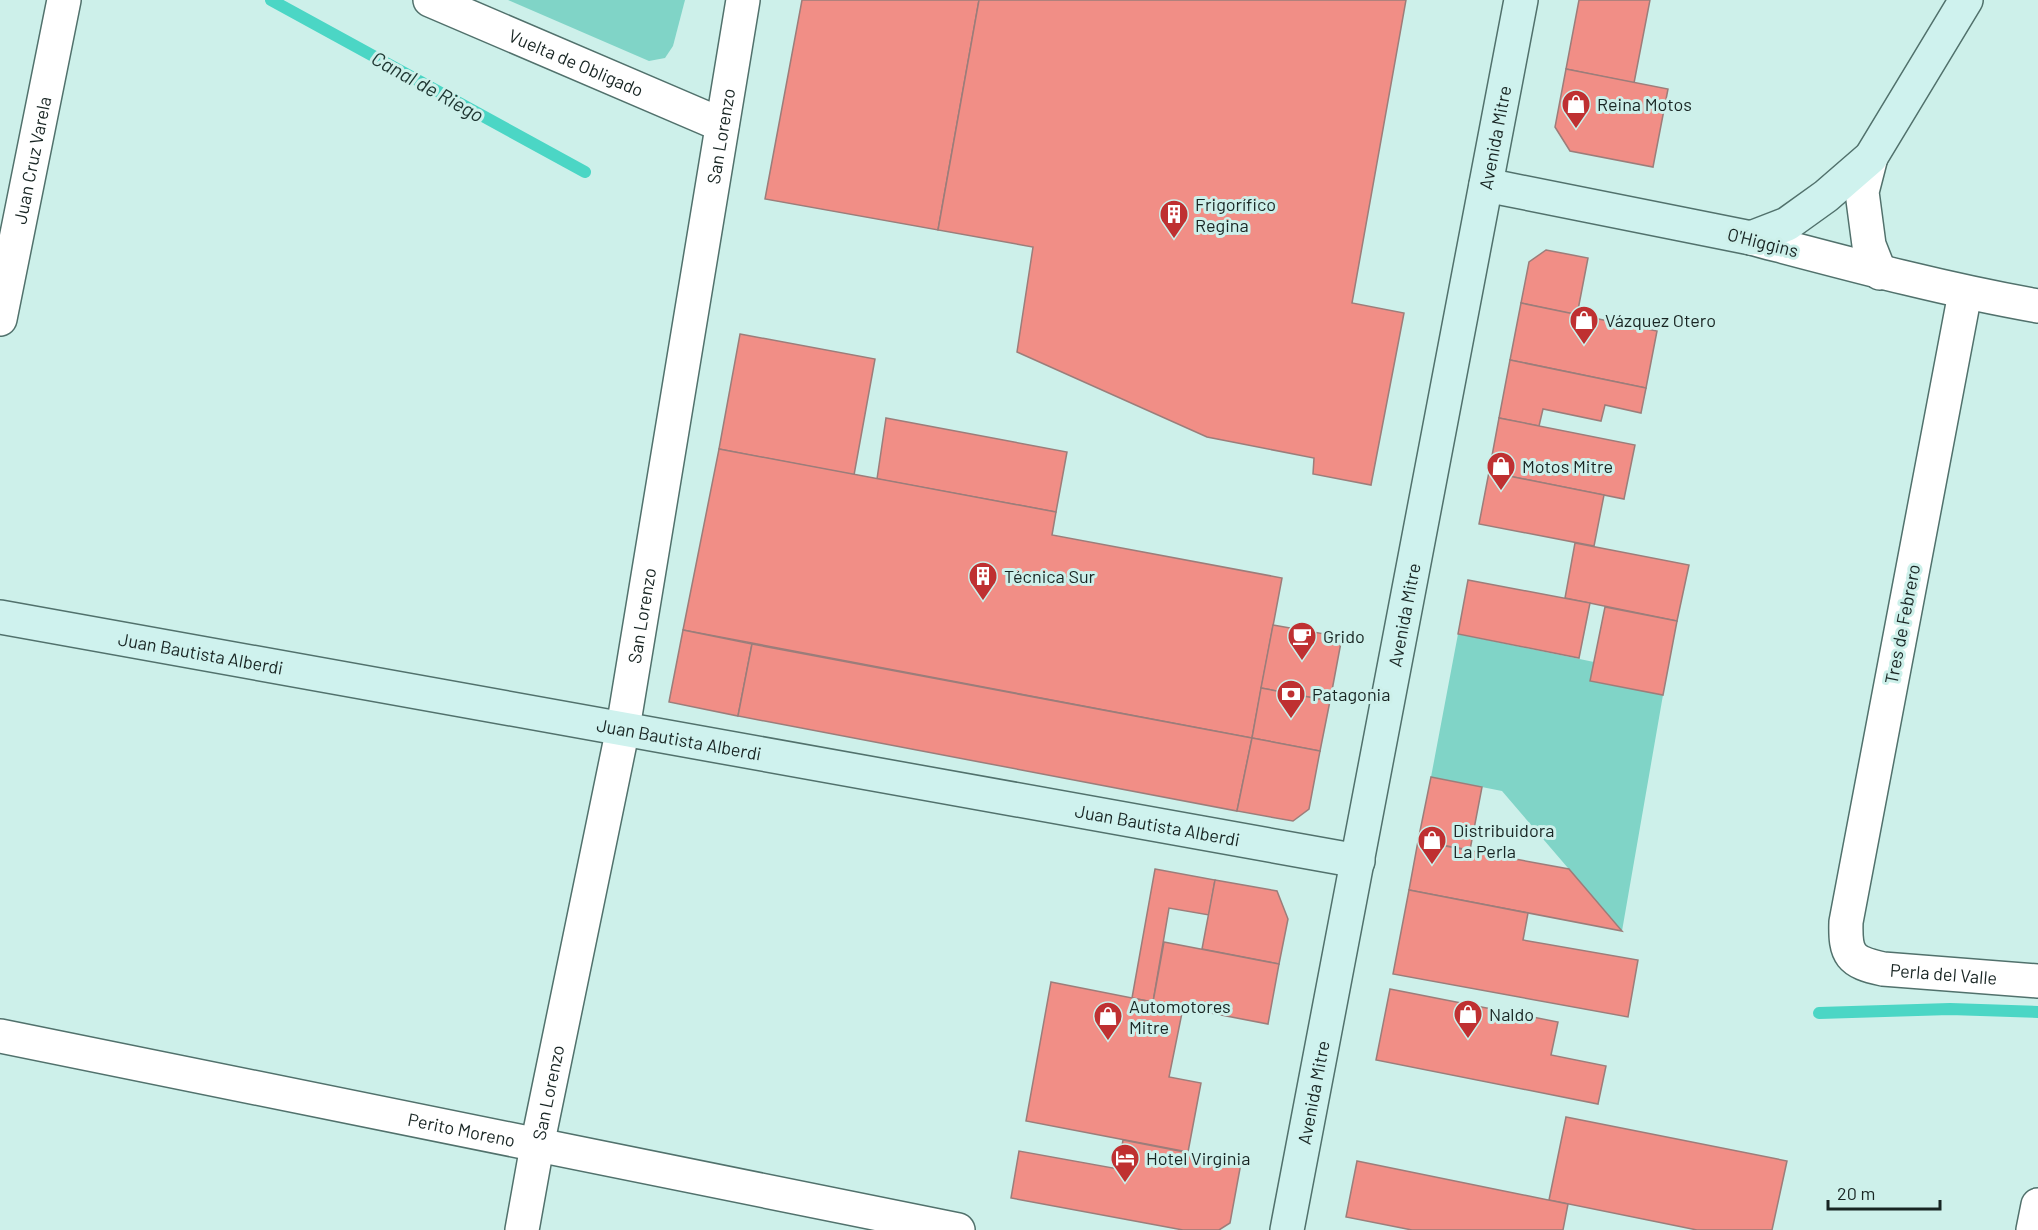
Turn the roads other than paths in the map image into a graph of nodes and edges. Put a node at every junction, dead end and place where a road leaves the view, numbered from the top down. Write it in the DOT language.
graph roads {
  1 [pos="63,0"];
  2 [pos="430,0"];
  3 [pos="743,0"];
  4 [pos="1521,0"];
  5 [pos="1966,0"];
  6 [pos="722,125"];
  7 [pos="1871,157"];
  8 [pos="1486,185"];
  9 [pos="1751,238"];
  10 [pos="1880,273"];
  11 [pos="1965,293"];
  12 [pos="2038,306"];
  13 [pos="0,319"];
  14 [pos="0,617"];
  15 [pos="623,728"];
  16 [pos="1358,861"];
  17 [pos="1851,955"];
  18 [pos="2038,981"];
  19 [pos="0,1036"];
  20 [pos="537,1146"];
  21 [pos="2038,1205"];
  22 [pos="522,1230"];
  23 [pos="958,1230"];
  24 [pos="1287,1230"];
  25 [pos="2033,1230"];
  1 -- 13 [label="street, Juan Cruz Varela"];
  2 -- 6 [label="street, Vuelta de Obligado"];
  3 -- 6 [label="street, San Lorenzo"];
  4 -- 8 [label="street, Avenida Mitre"];
  5 -- 7 [label="street"];
  6 -- 15 [label="street, San Lorenzo"];
  7 -- 9 [label="street"];
  7 -- 10 [label="street"];
  8 -- 9 [label="street, O'Higgins"];
  8 -- 16 [label="street, Avenida Mitre"];
  9 -- 10 [label="street, O'Higgins"];
  10 -- 11 [label="street, O'Higgins"];
  11 -- 12 [label="street, O'Higgins"];
  11 -- 17 [label="street, Tres de Febrero"];
  14 -- 15 [label="street, Juan Bautista Alberdi"];
  15 -- 16 [label="street, Juan Bautista Alberdi"];
  15 -- 20 [label="street, San Lorenzo"];
  16 -- 24 [label="street, Avenida Mitre"];
  17 -- 18 [label="street, Perla del Valle"];
  19 -- 20 [label="street, Perito Moreno"];
  20 -- 22 [label="street, San Lorenzo"];
  20 -- 23 [label="street, Perito Moreno"];
  21 -- 25 [label="street"];
}
